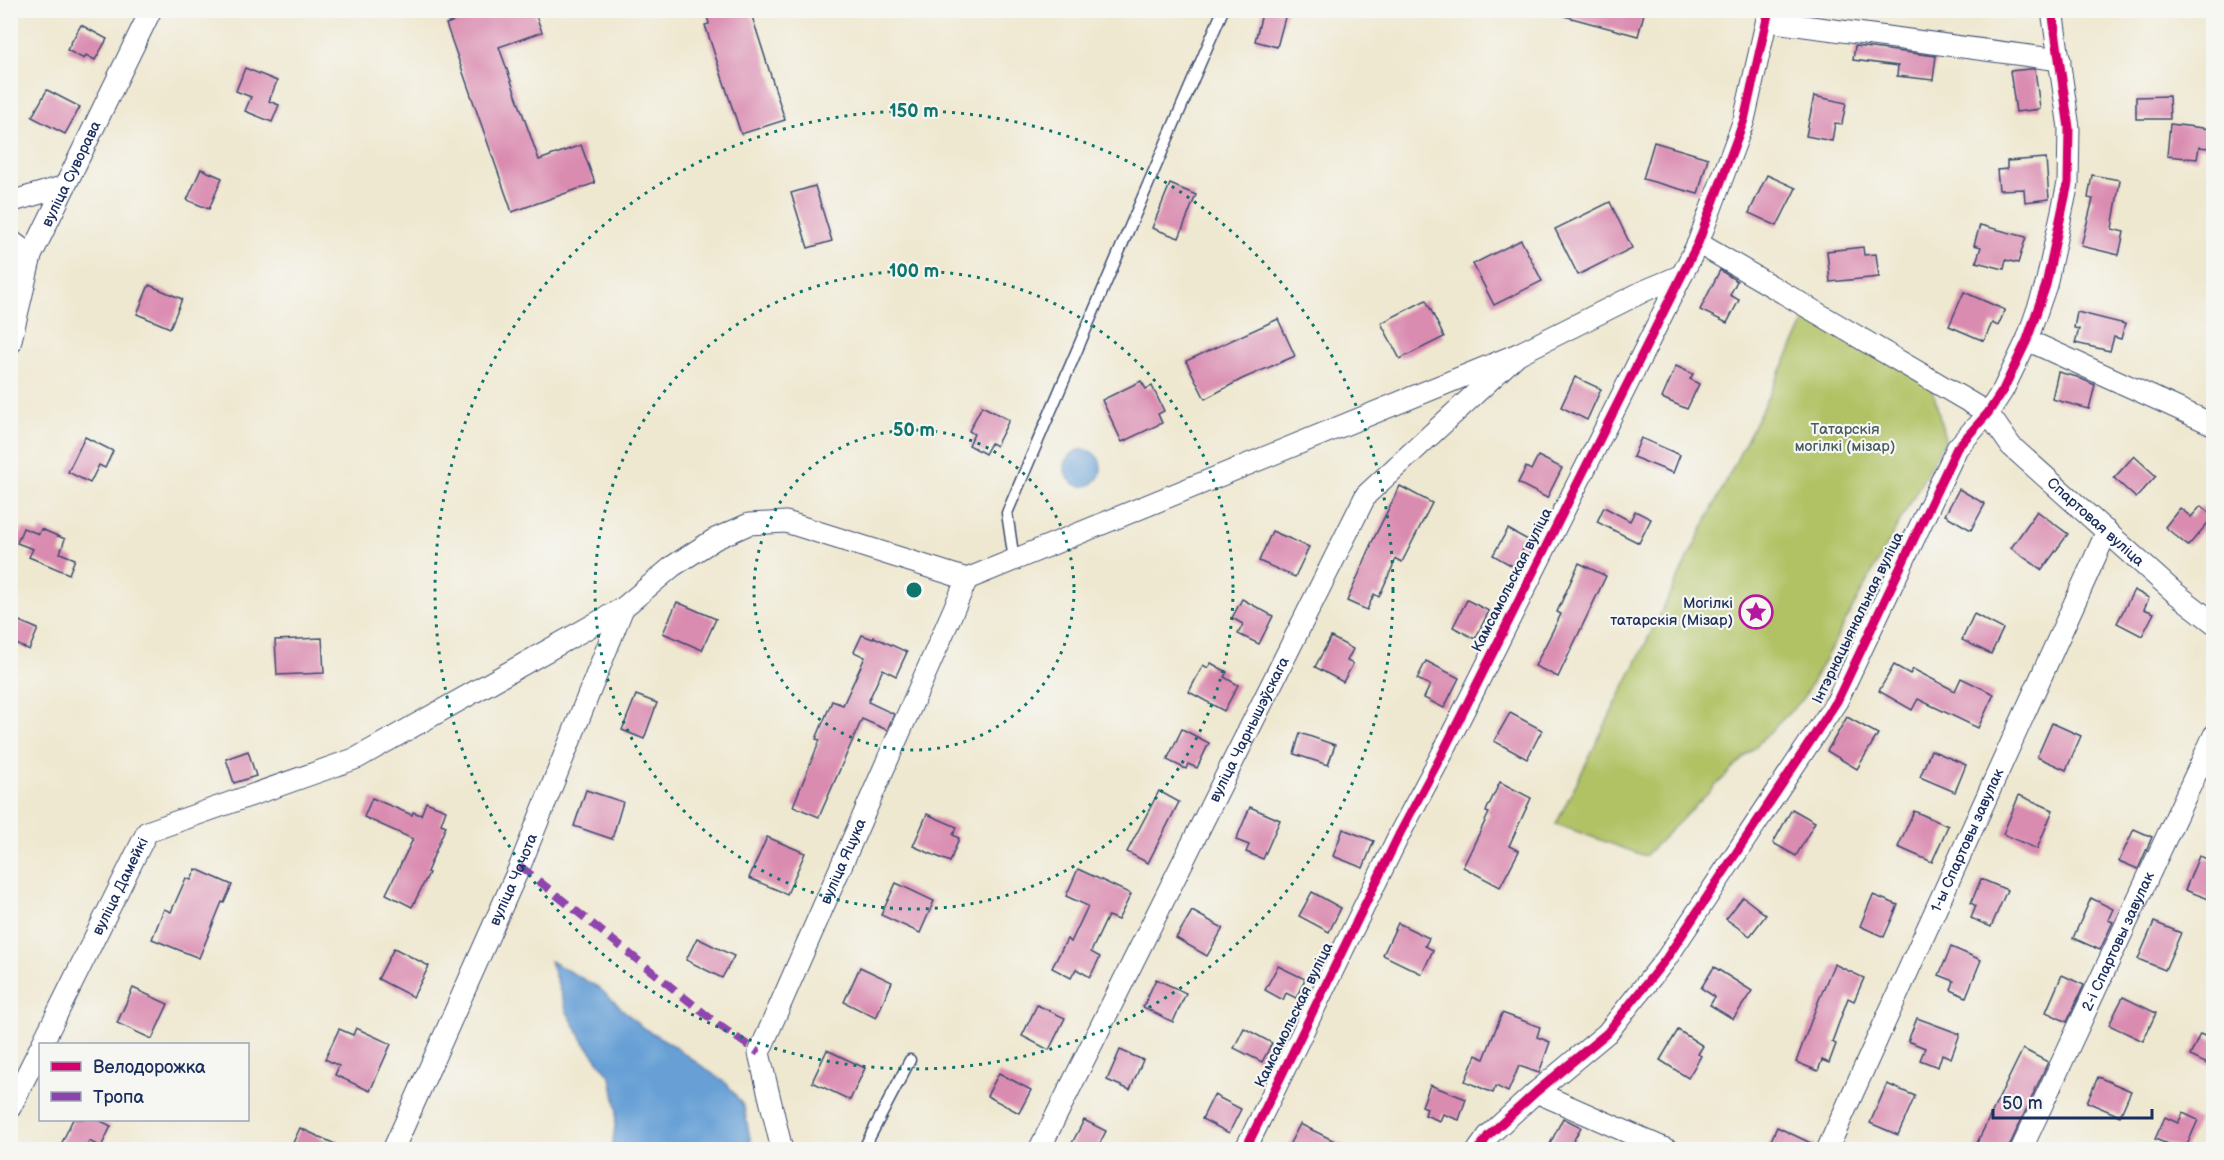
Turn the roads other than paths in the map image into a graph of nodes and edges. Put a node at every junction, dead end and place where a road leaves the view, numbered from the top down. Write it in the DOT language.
graph roads {
  1 [pos="151,10"];
  2 [pos="1223,10"];
  3 [pos="2052,10"];
  4 [pos="1768,16"];
  5 [pos="2060,60"];
  6 [pos="65,186"];
  7 [pos="10,202"];
  8 [pos="10,240"];
  9 [pos="1698,243"];
  10 [pos="31,256"];
  11 [pos="1682,275"];
  12 [pos="2026,340"];
  13 [pos="10,344"];
  14 [pos="1518,354"];
  15 [pos="1988,413"];
  16 [pos="2214,425"];
  17 [pos="2107,531"];
  18 [pos="1014,560"];
  19 [pos="967,579"];
  20 [pos="623,608"];
  21 [pos="2214,623"];
  22 [pos="2214,735"];
  23 [pos="42,1043"];
  24 [pos="39,1050"];
  25 [pos="910,1059"];
  26 [pos="1536,1092"];
  27 [pos="10,1108"];
  28 [pos="393,1149"];
  29 [pos="782,1149"];
  30 [pos="862,1149"];
  31 [pos="1039,1149"];
  32 [pos="1245,1149"];
  33 [pos="1478,1149"];
  34 [pos="1668,1149"];
  35 [pos="1827,1149"];
  36 [pos="2021,1149"];
  1 -- 6 [label="street, вуліца Суворава"];
  2 -- 18 [label="lane"];
  3 -- 5 [label="street, Інтэрнацыянальная вуліца"];
  4 -- 5 [label="street"];
  4 -- 9 [label="street, Камсамольская вуліца"];
  5 -- 12 [label="street, Інтэрнацыянальная вуліца"];
  6 -- 7 [label="street"];
  6 -- 10 [label="street, вуліца Суворава"];
  8 -- 10 [label="street"];
  9 -- 11 [label="street, Камсамольская вуліца"];
  9 -- 15 [label="street"];
  10 -- 13 [label="street, вуліца Суворава"];
  11 -- 14 [label="street, вуліца Чарнышэўскага"];
  11 -- 32 [label="street, Камсамольская вуліца"];
  12 -- 15 [label="street, Інтэрнацыянальная вуліца"];
  12 -- 16 [label="street"];
  14 -- 18 [label="street, вуліца Чарнышэўскага"];
  14 -- 31 [label="street, вуліца Чарнышэўскага"];
  15 -- 17 [label="street, Спартовая вуліца"];
  15 -- 26 [label="street, Інтэрнацыянальная вуліца"];
  17 -- 21 [label="street, Спартовая вуліца"];
  17 -- 35 [label="street, 1-ы Спартовы завулак"];
  18 -- 19 [label="street, вуліца Чарнышэўскага"];
  19 -- 20 [label="street, вуліца Дамейкі"];
  19 -- 29 [label="street, вуліца Яцука"];
  20 -- 23 [label="street, вуліца Дамейкі"];
  20 -- 28 [label="street, вуліца Чачота"];
  22 -- 36 [label="street, 2-і Спартовы завулак"];
  24 -- 27 [label="street, вуліца Дамейкі"];
  25 -- 30 [label="lane"];
  26 -- 33 [label="street, Інтэрнацыянальная вуліца"];
  26 -- 34 [label="street"];
}
